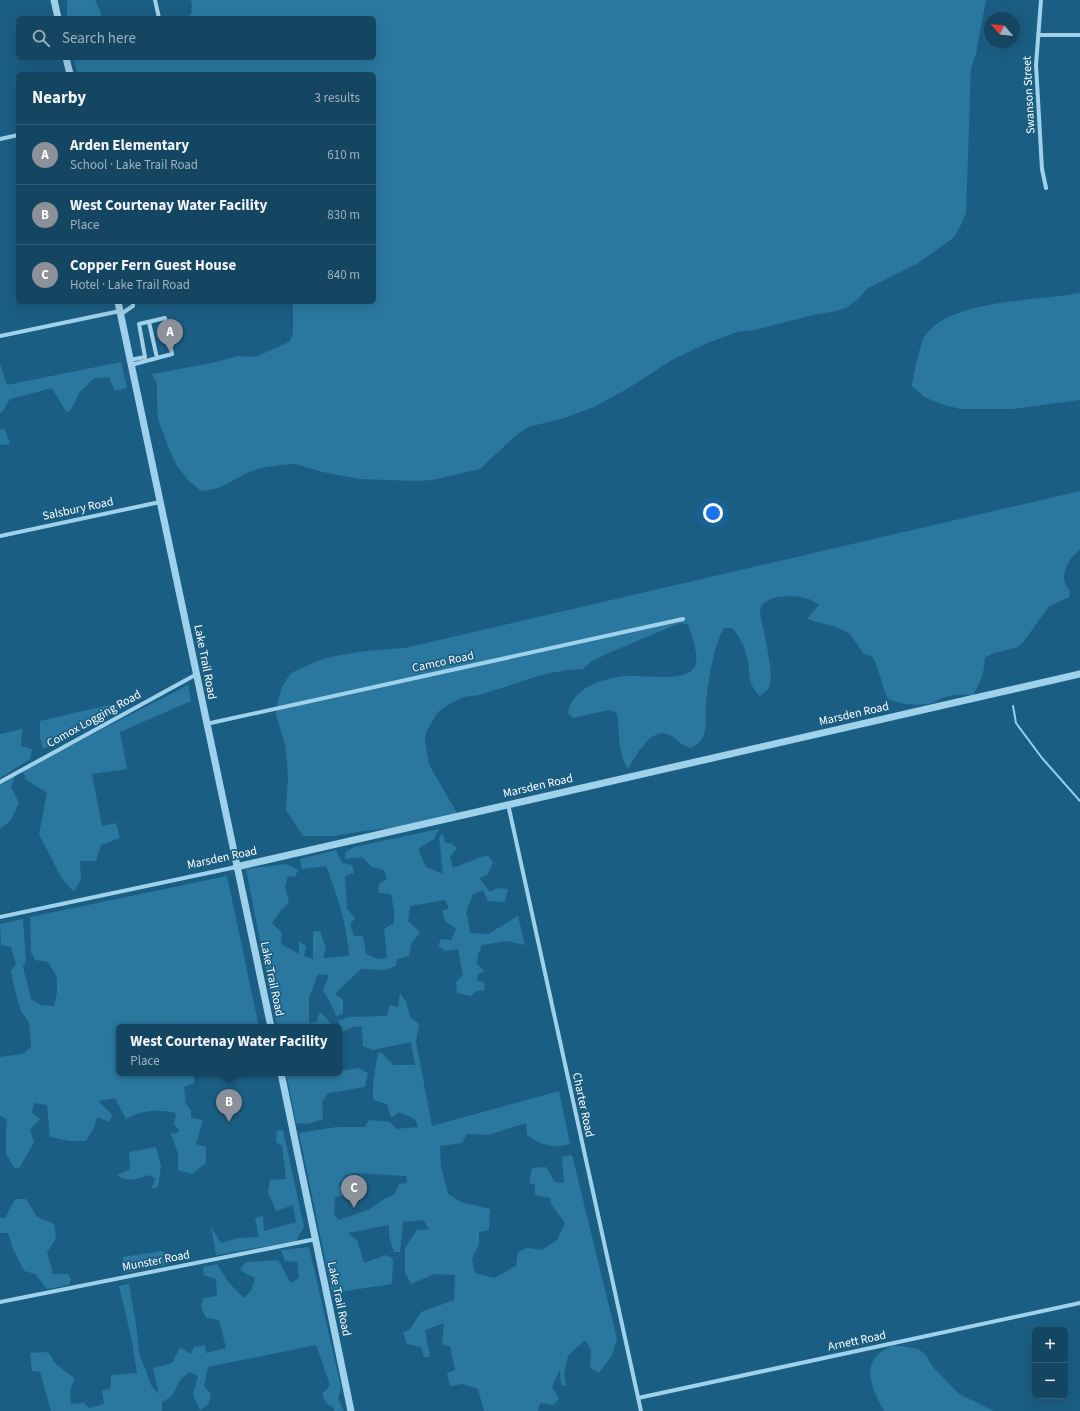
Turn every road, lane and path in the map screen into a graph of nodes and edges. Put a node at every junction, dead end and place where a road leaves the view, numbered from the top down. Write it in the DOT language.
graph roads {
  1 [pos="54,0"];
  2 [pos="156,0"];
  3 [pos="1041,0"];
  4 [pos="58,16"];
  5 [pos="159,16"];
  6 [pos="1080,35"];
  7 [pos="1038,36"];
  8 [pos="66,60"];
  9 [pos="70,72"];
  10 [pos="16,135"];
  11 [pos="0,139"];
  12 [pos="1046,188"];
  13 [pos="118,304"];
  14 [pos="133,304"];
  15 [pos="120,313"];
  16 [pos="150,322"];
  17 [pos="0,336"];
  18 [pos="157,358"];
  19 [pos="131,362"];
  20 [pos="160,502"];
  21 [pos="0,536"];
  22 [pos="683,619"];
  23 [pos="197,674"];
  24 [pos="1080,674"];
  25 [pos="206,724"];
  26 [pos="0,782"];
  27 [pos="508,804"];
  28 [pos="236,867"];
  29 [pos="0,917"];
  30 [pos="270,1024"];
  31 [pos="282,1076"];
  32 [pos="316,1239"];
  33 [pos="0,1302"];
  34 [pos="1080,1303"];
  35 [pos="638,1398"];
  36 [pos="351,1411"];
  37 [pos="641,1411"];
  1 -- 4 [label="street"];
  2 -- 5 [label="street"];
  3 -- 7 [label="street, Swanson Street"];
  6 -- 7 [label="street"];
  7 -- 12 [label="street, Swanson Street"];
  8 -- 9 [label="street"];
  10 -- 11 [label="street"];
  13 -- 15 [label="street, Lake Trail Road"];
  14 -- 15 [label="street"];
  15 -- 17 [label="street"];
  15 -- 19 [label="street, Lake Trail Road"];
  16 -- 18 [label="street"];
  16 -- 18 [label="street"];
  16 -- 19 [label="street"];
  18 -- 19 [label="street"];
  19 -- 20 [label="street, Lake Trail Road"];
  20 -- 21 [label="street, Salsbury Road"];
  20 -- 23 [label="street, Lake Trail Road"];
  22 -- 25 [label="street, Camco Road"];
  23 -- 25 [label="street, Lake Trail Road"];
  23 -- 26 [label="street, Comox Logging Road"];
  24 -- 27 [label="street, Marsden Road"];
  25 -- 28 [label="street, Lake Trail Road"];
  27 -- 28 [label="street, Marsden Road"];
  27 -- 35 [label="street, Charter Road"];
  28 -- 29 [label="street, Marsden Road"];
  28 -- 30 [label="street, Lake Trail Road"];
  31 -- 32 [label="street, Lake Trail Road"];
  32 -- 33 [label="street, Munster Road"];
  32 -- 36 [label="street, Lake Trail Road"];
  34 -- 35 [label="street, Arnett Road"];
  35 -- 37 [label="street, Charter Road"];
}
